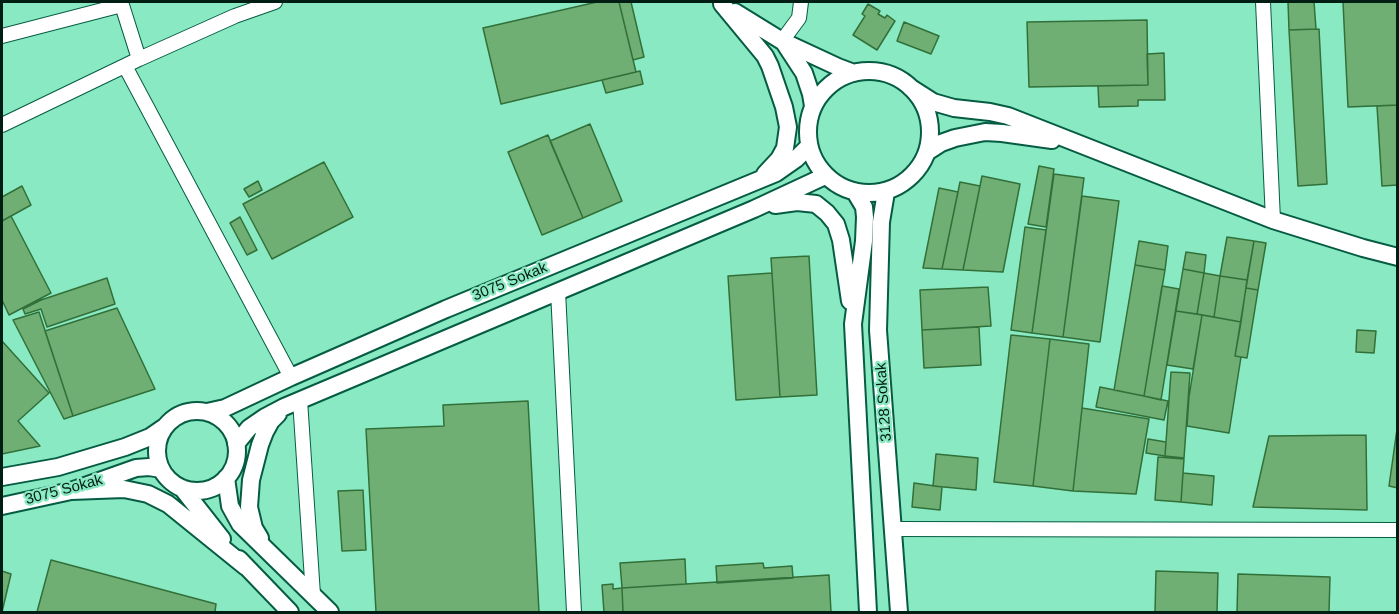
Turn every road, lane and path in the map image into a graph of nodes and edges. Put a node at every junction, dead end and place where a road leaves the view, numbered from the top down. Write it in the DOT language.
graph roads {
  1 [pos="275,2"];
  2 [pos="801,2"];
  3 [pos="1263,2"];
  4 [pos="122,3"];
  5 [pos="720,3"];
  6 [pos="235,9"];
  7 [pos="2,36"];
  8 [pos="782,41"];
  9 [pos="139,59"];
  10 [pos="125,66"];
  11 [pos="854,73"];
  12 [pos="911,88"];
  13 [pos="813,106"];
  14 [pos="2,125"];
  15 [pos="1076,144"];
  16 [pos="809,146"];
  17 [pos="927,152"];
  18 [pos="825,177"];
  19 [pos="760,179"];
  20 [pos="855,192"];
  21 [pos="886,192"];
  22 [pos="754,209"];
  23 [pos="1273,220"];
  24 [pos="1398,257"];
  25 [pos="558,291"];
  26 [pos="853,324"];
  27 [pos="291,377"];
  28 [pos="300,400"];
  29 [pos="284,407"];
  30 [pos="207,412"];
  31 [pos="163,428"];
  32 [pos="236,444"];
  33 [pos="161,469"];
  34 [pos="2,477"];
  35 [pos="226,478"];
  36 [pos="182,488"];
  37 [pos="71,491"];
  38 [pos="2,506"];
  39 [pos="893,529"];
  40 [pos="1398,530"];
  41 [pos="864,531"];
  42 [pos="271,554"];
  43 [pos="246,567"];
  44 [pos="313,595"];
  45 [pos="290,612"];
  46 [pos="330,612"];
  47 [pos="574,612"];
  48 [pos="868,612"];
  49 [pos="899,612"];
  1 -- 6 [label="street"];
  2 -- 8 [label="street"];
  3 -- 23 [label="street"];
  4 -- 7 [label="street"];
  4 -- 9 [label="street"];
  5 -- 8 [label="street"];
  5 -- 19 [label="street"];
  6 -- 9 [label="street"];
  8 -- 11 [label="street"];
  8 -- 13 [label="street"];
  9 -- 10 [label="street"];
  10 -- 14 [label="street"];
  10 -- 27 [label="street"];
  11 -- 12 [label="street"];
  11 -- 13 [label="street"];
  12 -- 15 [label="street"];
  12 -- 17 [label="street"];
  13 -- 16 [label="street"];
  15 -- 17 [label="street"];
  15 -- 23 [label="street"];
  16 -- 18 [label="street"];
  16 -- 19 [label="street, 3075 Sokak"];
  17 -- 21 [label="street"];
  18 -- 20 [label="street"];
  18 -- 22 [label="street, 3075 Sokak"];
  19 -- 27 [label="street, 3075 Sokak"];
  20 -- 21 [label="street"];
  20 -- 26 [label="street, 3128 Sokak"];
  21 -- 39 [label="street, 3128 Sokak"];
  22 -- 25 [label="street, 3075 Sokak"];
  22 -- 26 [label="street, 3128 Sokak"];
  23 -- 24 [label="street"];
  25 -- 28 [label="street, 3075 Sokak"];
  25 -- 47 [label="street"];
  26 -- 41 [label="street, 3128 Sokak"];
  27 -- 30 [label="street, 3075 Sokak"];
  28 -- 29 [label="street, 3075 Sokak"];
  28 -- 44 [label="street"];
  29 -- 32 [label="street, 3075 Sokak"];
  29 -- 42 [label="street"];
  30 -- 31 [label="street"];
  30 -- 32 [label="street"];
  31 -- 33 [label="street"];
  31 -- 34 [label="street, 3075 Sokak"];
  32 -- 35 [label="street"];
  33 -- 36 [label="street"];
  33 -- 37 [label="street, 3075 Sokak"];
  35 -- 36 [label="street"];
  35 -- 42 [label="street"];
  36 -- 43 [label="street"];
  37 -- 38 [label="street, 3075 Sokak"];
  37 -- 43 [label="street"];
  39 -- 40 [label="street"];
  39 -- 41 [label="street"];
  39 -- 49 [label="street, 3128 Sokak"];
  41 -- 48 [label="street, 3128 Sokak"];
  42 -- 44 [label="street"];
  43 -- 45 [label="street"];
  44 -- 46 [label="street"];
}
